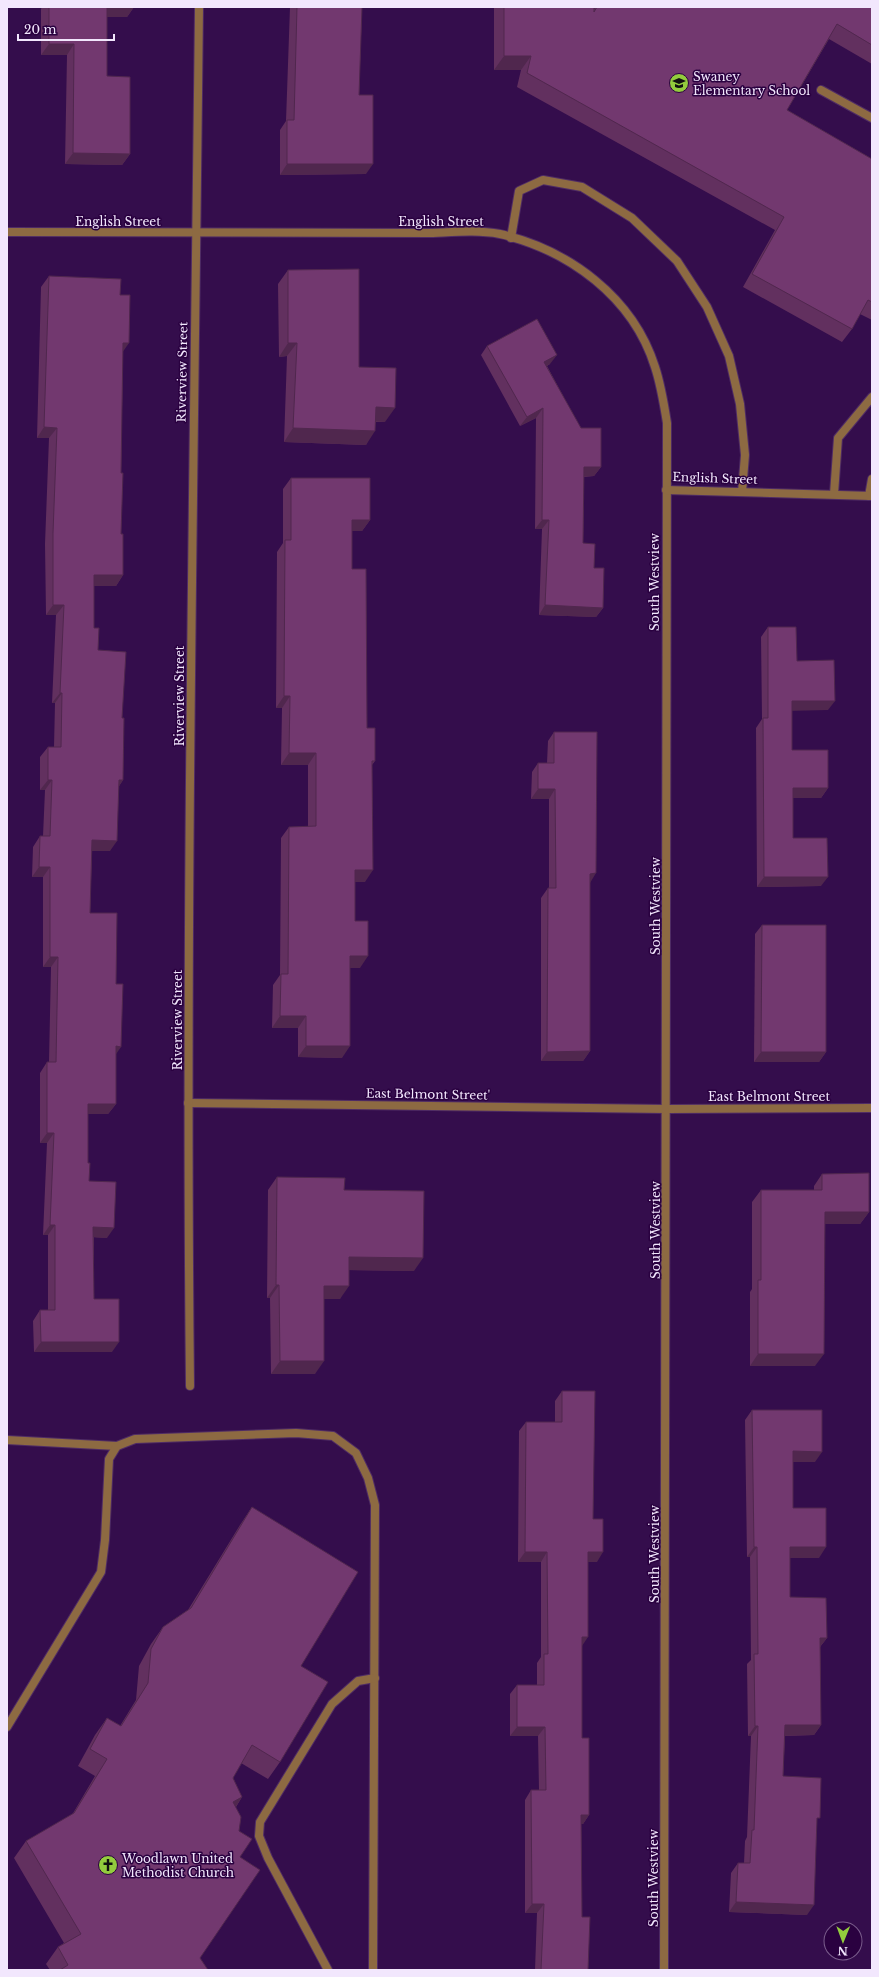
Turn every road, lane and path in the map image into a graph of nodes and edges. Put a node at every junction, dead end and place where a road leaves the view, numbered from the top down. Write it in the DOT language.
graph roads {
  1 [pos="199,7"];
  2 [pos="821,90"];
  3 [pos="872,118"];
  4 [pos="7,232"];
  5 [pos="196,233"];
  6 [pos="511,238"];
  7 [pos="872,397"];
  8 [pos="872,479"];
  9 [pos="666,490"];
  10 [pos="742,492"];
  11 [pos="834,494"];
  12 [pos="871,496"];
  13 [pos="188,1102"];
  14 [pos="872,1108"];
  15 [pos="667,1109"];
  16 [pos="190,1386"];
  17 [pos="7,1440"];
  18 [pos="116,1446"];
  19 [pos="375,1678"];
  20 [pos="7,1726"];
  21 [pos="328,1970"];
  22 [pos="373,1970"];
  23 [pos="664,1970"];
  1 -- 5 [label="street, Riverview Street"];
  2 -- 3 [label="street"];
  4 -- 5 [label="street, English Street"];
  5 -- 6 [label="street, English Street"];
  5 -- 13 [label="street, Riverview Street"];
  6 -- 9 [label="street, English Street"];
  6 -- 10 [label="street"];
  7 -- 11 [label="street"];
  8 -- 12 [label="street"];
  9 -- 10 [label="street, English Street"];
  9 -- 15 [label="street, South Westview"];
  10 -- 11 [label="street, English Street"];
  11 -- 12 [label="street, English Street"];
  13 -- 15 [label="street, East Belmont Street'"];
  13 -- 16 [label="street, Riverview Street"];
  14 -- 15 [label="street, East Belmont Street"];
  15 -- 23 [label="street, South Westview"];
  17 -- 18 [label="street"];
  18 -- 19 [label="street"];
  18 -- 20 [label="street"];
  19 -- 21 [label="street"];
  19 -- 22 [label="street"];
}
